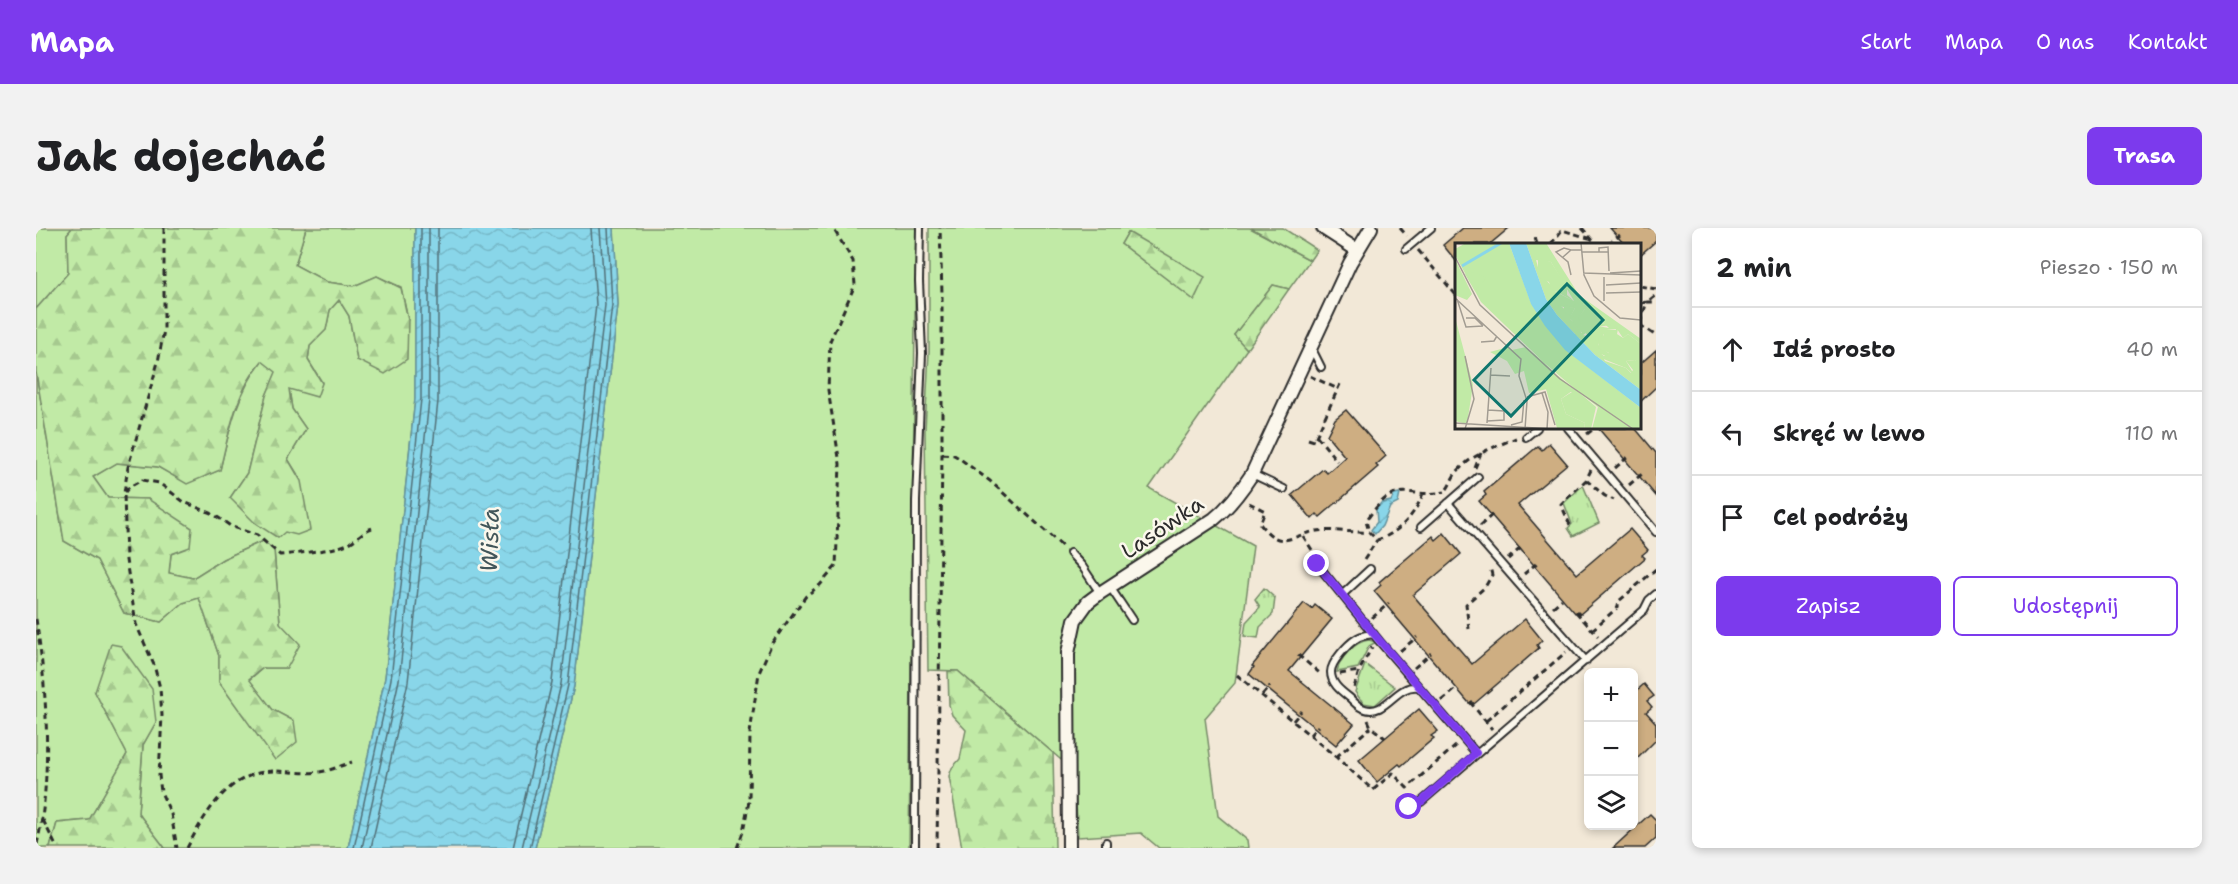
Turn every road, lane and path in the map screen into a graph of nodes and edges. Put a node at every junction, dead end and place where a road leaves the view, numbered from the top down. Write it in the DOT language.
graph roads {
  1 [pos="164,228"];
  2 [pos="833,228"];
  3 [pos="920,228"];
  4 [pos="940,228"];
  5 [pos="1323,228"];
  6 [pos="1371,228"];
  7 [pos="1400,228"];
  8 [pos="1431,228"];
  9 [pos="1582,228"];
  10 [pos="1620,235"];
  11 [pos="1409,238"];
  12 [pos="1535,238"];
  13 [pos="1592,239"];
  14 [pos="1537,243"];
  15 [pos="1552,243"];
  16 [pos="1595,243"];
  17 [pos="1609,243"];
  18 [pos="1406,249"];
  19 [pos="1417,249"];
  20 [pos="1357,250"];
  21 [pos="1641,286"];
  22 [pos="1656,289"];
  23 [pos="1455,294"];
  24 [pos="1656,295"];
  25 [pos="1647,302"];
  26 [pos="1656,302"];
  27 [pos="1641,303"];
  28 [pos="1641,320"];
  29 [pos="1641,324"];
  30 [pos="1656,336"];
  31 [pos="1312,348"];
  32 [pos="1321,367"];
  33 [pos="1310,376"];
  34 [pos="1341,382"];
  35 [pos="1338,388"];
  36 [pos="1536,429"];
  37 [pos="1569,429"];
  38 [pos="1317,436"];
  39 [pos="1524,436"];
  40 [pos="1308,439"];
  41 [pos="942,453"];
  42 [pos="1628,457"];
  43 [pos="1337,461"];
  44 [pos="1609,473"];
  45 [pos="1252,474"];
  46 [pos="1642,474"];
  47 [pos="1478,477"];
  48 [pos="1284,489"];
  49 [pos="1624,490"];
  50 [pos="124,493"];
  51 [pos="1423,493"];
  52 [pos="1620,502"];
  53 [pos="1249,503"];
  54 [pos="1448,503"];
  55 [pos="1494,513"];
  56 [pos="1570,525"];
  57 [pos="376,527"];
  58 [pos="1421,527"];
  59 [pos="1476,529"];
  60 [pos="1369,532"];
  61 [pos="1656,532"];
  62 [pos="1485,545"];
  63 [pos="1522,547"];
  64 [pos="1070,553"];
  65 [pos="1504,562"];
  66 [pos="1537,563"];
  67 [pos="1317,564"];
  68 [pos="1370,569"];
  69 [pos="1656,569"];
  70 [pos="1519,579"];
  71 [pos="1105,589"];
  72 [pos="1656,594"];
  73 [pos="1342,595"];
  74 [pos="1562,599"];
  75 [pos="1389,603"];
  76 [pos="1547,612"];
  77 [pos="1576,612"];
  78 [pos="36,619"];
  79 [pos="1132,620"];
  80 [pos="1369,621"];
  81 [pos="1469,629"];
  82 [pos="1592,630"];
  83 [pos="1374,634"];
  84 [pos="1417,637"];
  85 [pos="1599,638"];
  86 [pos="1380,642"];
  87 [pos="1573,646"];
  88 [pos="1431,653"];
  89 [pos="1397,654"];
  90 [pos="1586,661"];
  91 [pos="1359,671"];
  92 [pos="1411,671"];
  93 [pos="1237,675"];
  94 [pos="1270,686"];
  95 [pos="1419,687"];
  96 [pos="1457,688"];
  97 [pos="1262,695"];
  98 [pos="1470,702"];
  99 [pos="1439,704"];
  100 [pos="1300,711"];
  101 [pos="1293,721"];
  102 [pos="1486,721"];
  103 [pos="1318,726"];
  104 [pos="1492,729"];
  105 [pos="1310,735"];
  106 [pos="1385,738"];
  107 [pos="1474,755"];
  108 [pos="1336,757"];
  109 [pos="352,762"];
  110 [pos="1404,803"];
  111 [pos="43,819"];
  112 [pos="36,848"];
  113 [pos="57,848"];
  114 [pos="177,848"];
  115 [pos="187,848"];
  116 [pos="737,848"];
  117 [pos="915,848"];
  118 [pos="937,848"];
  119 [pos="1069,848"];
  1 -- 50 [label="path"];
  2 -- 116 [label="path"];
  3 -- 117 [label="lane"];
  4 -- 41 [label="path"];
  5 -- 20 [label="street"];
  6 -- 20 [label="street, Lasówka"];
  7 -- 11 [label="path"];
  8 -- 18 [label="lane"];
  9 -- 13 [label="path"];
  10 -- 17 [label="path"];
  12 -- 14 [label="path"];
  13 -- 15 [label="path"];
  13 -- 16 [label="path"];
  19 -- 23 [label="path"];
  20 -- 31 [label="street, Lasówka"];
  21 -- 22 [label="path"];
  24 -- 25 [label="path"];
  25 -- 26 [label="path"];
  25 -- 27 [label="path"];
  25 -- 28 [label="path"];
  29 -- 30 [label="path"];
  31 -- 32 [label="lane"];
  31 -- 45 [label="street, Lasówka"];
  33 -- 35 [label="path"];
  34 -- 35 [label="path"];
  35 -- 38 [label="path"];
  36 -- 39 [label="lane"];
  37 -- 61 [label="lane"];
  38 -- 40 [label="path"];
  38 -- 43 [label="path"];
  39 -- 51 [label="path"];
  41 -- 64 [label="path"];
  41 -- 118 [label="path"];
  42 -- 44 [label="path"];
  45 -- 48 [label="lane"];
  45 -- 71 [label="street, Lasówka"];
  46 -- 49 [label="path"];
  47 -- 54 [label="lane"];
  50 -- 57 [label="path"];
  50 -- 114 [label="path"];
  51 -- 60 [label="path"];
  51 -- 60 [label="path"];
  52 -- 56 [label="path"];
  53 -- 60 [label="path"];
  54 -- 58 [label="lane"];
  54 -- 62 [label="lane"];
  55 -- 59 [label="path"];
  62 -- 81 [label="path"];
  62 -- 87 [label="lane"];
  63 -- 65 [label="path"];
  64 -- 71 [label="lane"];
  66 -- 70 [label="path"];
  67 -- 73 [label="lane"];
  68 -- 73 [label="lane"];
  69 -- 82 [label="path"];
  71 -- 79 [label="lane"];
  71 -- 119 [label="street, Lasówka"];
  72 -- 90 [label="lane"];
  73 -- 83 [label="lane"];
  74 -- 76 [label="path"];
  75 -- 80 [label="path"];
  77 -- 82 [label="path"];
  78 -- 111 [label="path"];
  82 -- 85 [label="path"];
  83 -- 86 [label="lane"];
  83 -- 95 [label="lane"];
  84 -- 89 [label="path"];
  86 -- 91 [label="path"];
  86 -- 95 [label="lane"];
  87 -- 90 [label="lane"];
  87 -- 102 [label="path"];
  88 -- 92 [label="path"];
  90 -- 107 [label="lane"];
  93 -- 97 [label="path"];
  94 -- 97 [label="path"];
  95 -- 107 [label="lane"];
  96 -- 99 [label="path"];
  97 -- 101 [label="path"];
  98 -- 102 [label="path"];
  100 -- 101 [label="path"];
  101 -- 105 [label="path"];
  102 -- 104 [label="path"];
  103 -- 105 [label="path"];
  105 -- 108 [label="path"];
  106 -- 108 [label="path"];
  107 -- 108 [label="path"];
  107 -- 110 [label="lane"];
  109 -- 115 [label="path"];
  111 -- 112 [label="path"];
  111 -- 113 [label="path"];
}
